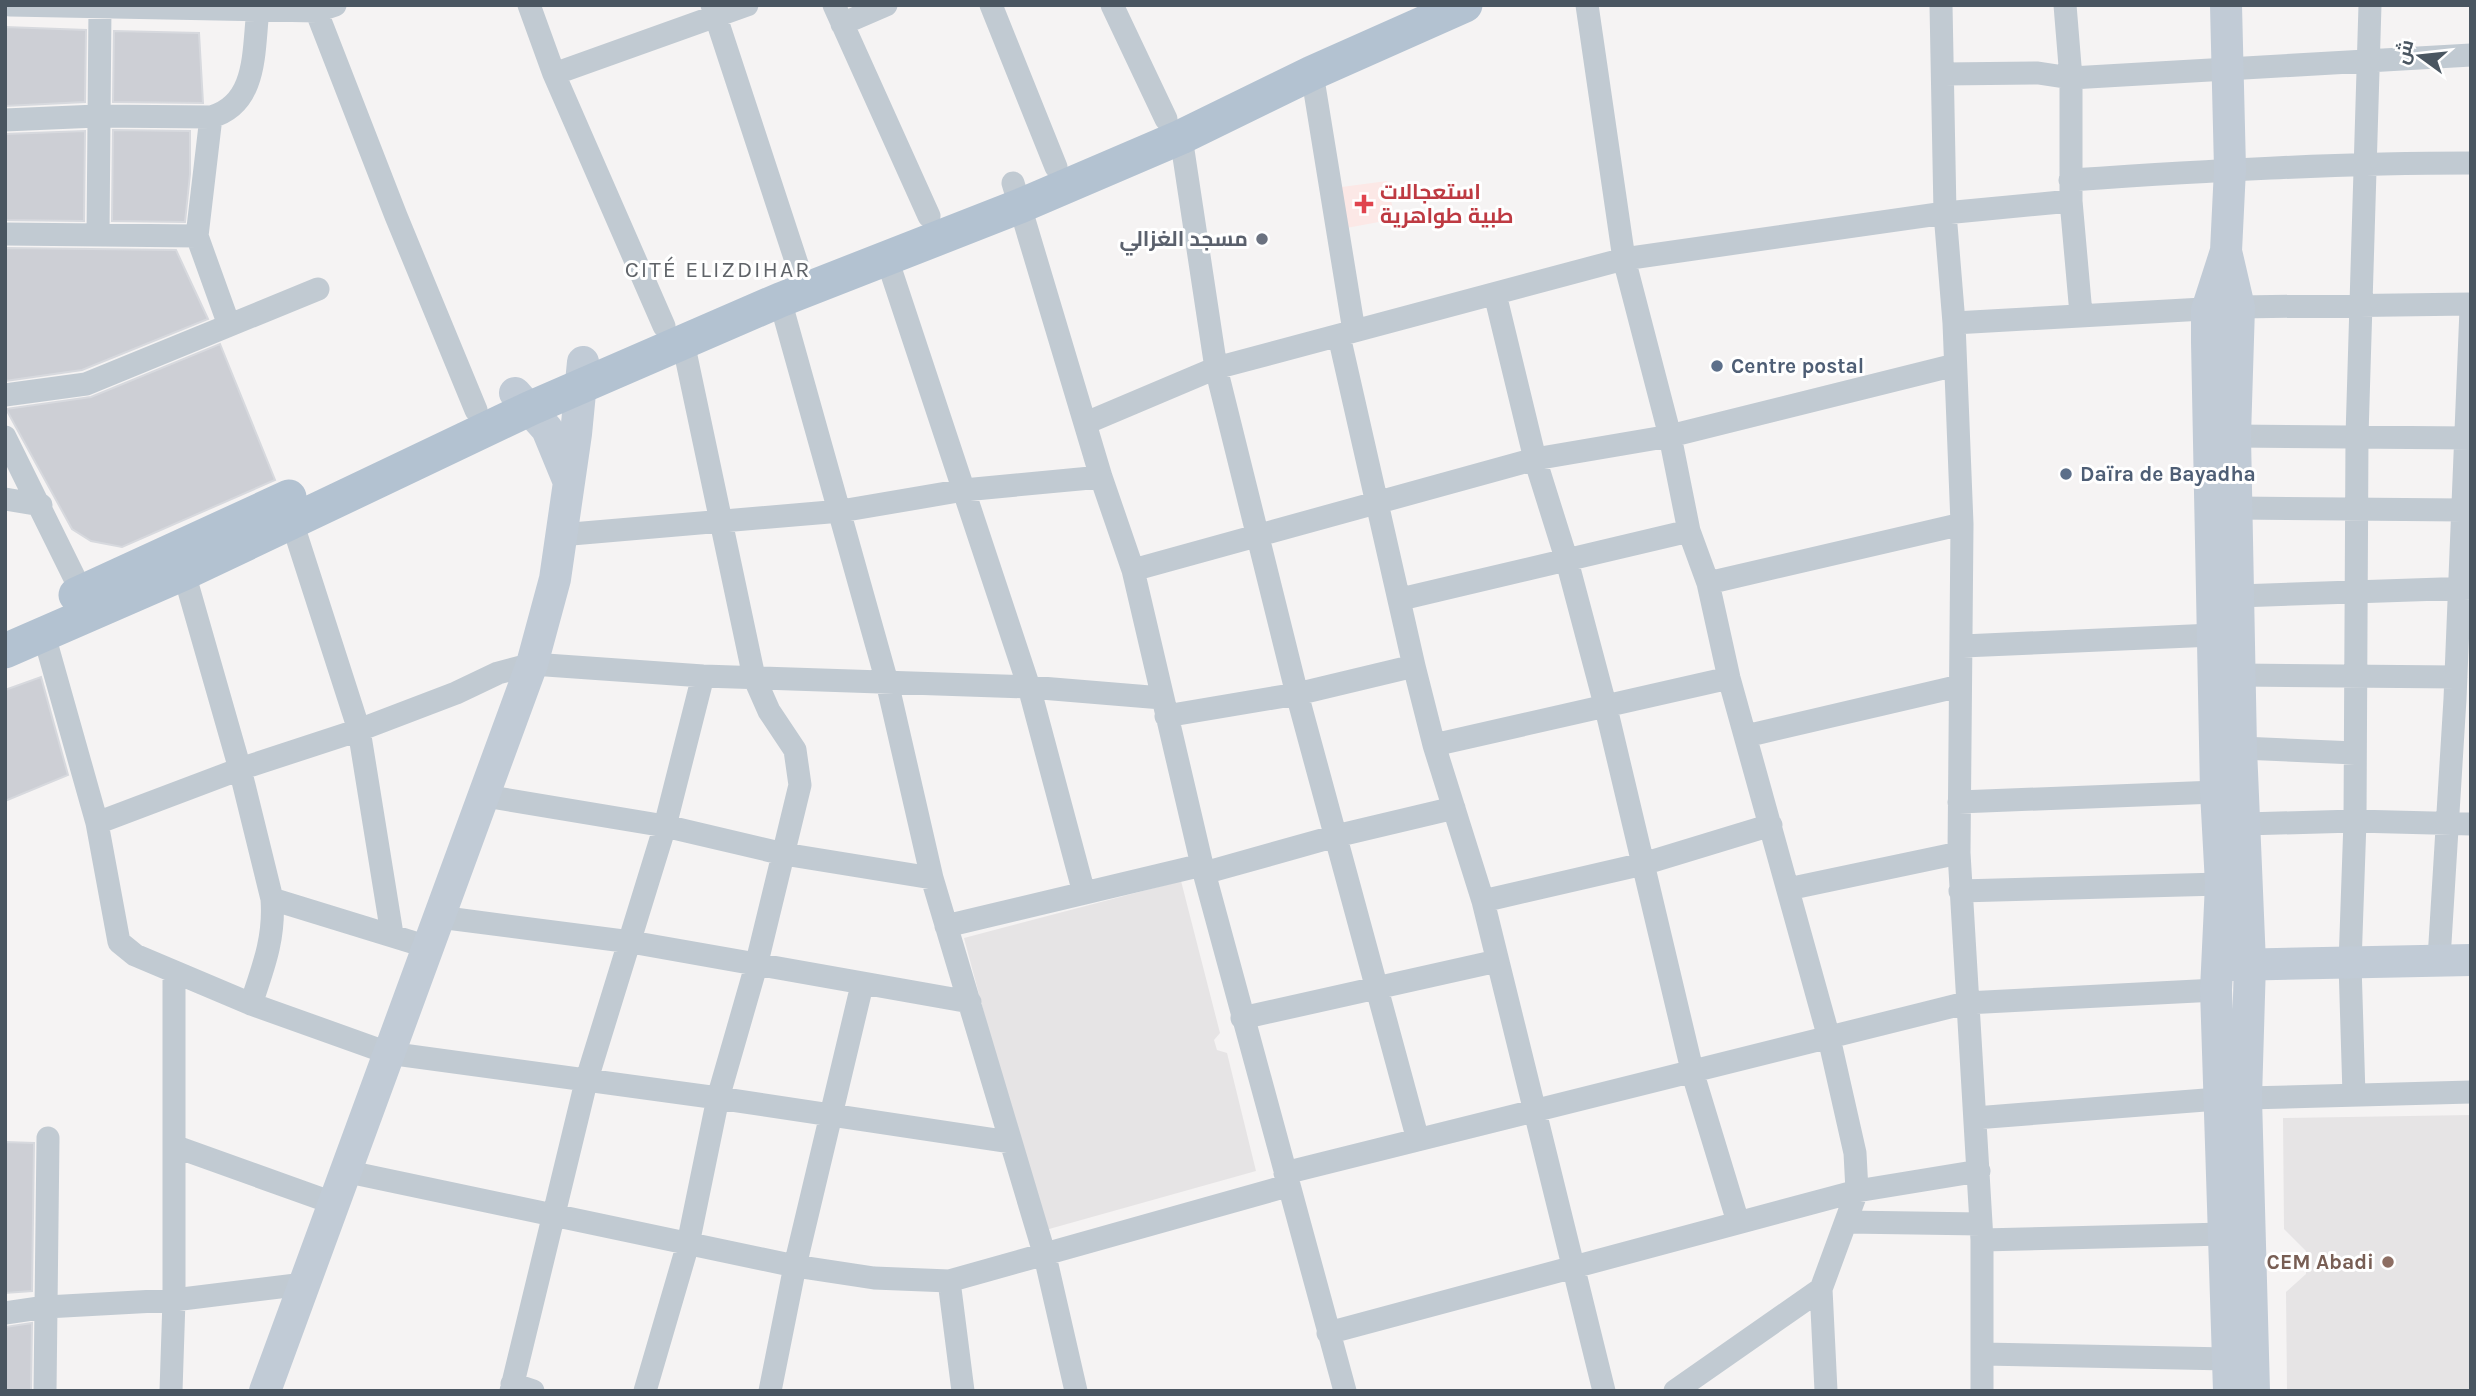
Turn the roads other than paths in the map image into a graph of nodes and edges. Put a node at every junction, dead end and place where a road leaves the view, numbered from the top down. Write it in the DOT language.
graph roads {
  1 [pos="10,5"];
  2 [pos="529,5"];
  3 [pos="747,5"];
  4 [pos="886,5"];
  5 [pos="991,5"];
  6 [pos="1112,5"];
  7 [pos="1415,5"];
  8 [pos="1465,5"];
  9 [pos="1587,5"];
  10 [pos="1941,5"];
  11 [pos="2065,5"];
  12 [pos="2226,5"];
  13 [pos="2370,5"];
  14 [pos="322,7"];
  15 [pos="100,8"];
  16 [pos="258,10"];
  17 [pos="714,11"];
  18 [pos="838,15"];
  19 [pos="2471,55"];
  20 [pos="2369,61"];
  21 [pos="2228,67"];
  22 [pos="1312,73"];
  23 [pos="554,74"];
  24 [pos="1944,74"];
  25 [pos="2071,78"];
  26 [pos="97,116"];
  27 [pos="211,117"];
  28 [pos="5,120"];
  29 [pos="1173,128"];
  30 [pos="2366,163"];
  31 [pos="2471,163"];
  32 [pos="1056,167"];
  33 [pos="2230,169"];
  34 [pos="2071,191"];
  35 [pos="1016,195"];
  36 [pos="1945,213"];
  37 [pos="929,216"];
  38 [pos="5,234"];
  39 [pos="98,234"];
  40 [pos="197,236"];
  41 [pos="2226,251"];
  42 [pos="886,256"];
  43 [pos="1624,259"];
  44 [pos="798,267"];
  45 [pos="318,289"];
  46 [pos="1495,294"];
  47 [pos="780,300"];
  48 [pos="2471,304"];
  49 [pos="2361,305"];
  50 [pos="2239,307"];
  51 [pos="2471,309"];
  52 [pos="2207,310"];
  53 [pos="2081,314"];
  54 [pos="1954,323"];
  55 [pos="229,326"];
  56 [pos="673,334"];
  57 [pos="1347,334"];
  58 [pos="1955,365"];
  59 [pos="1216,368"];
  60 [pos="582,375"];
  61 [pos="5,395"];
  62 [pos="523,400"];
  63 [pos="476,410"];
  64 [pos="1086,422"];
  65 [pos="1670,436"];
  66 [pos="2235,436"];
  67 [pos="2357,436"];
  68 [pos="5,437"];
  69 [pos="2468,438"];
  70 [pos="1535,459"];
  71 [pos="1101,477"];
  72 [pos="568,480"];
  73 [pos="964,490"];
  74 [pos="5,499"];
  75 [pos="1376,502"];
  76 [pos="41,505"];
  77 [pos="2237,508"];
  78 [pos="2463,510"];
  79 [pos="841,511"];
  80 [pos="2357,512"];
  81 [pos="292,522"];
  82 [pos="719,522"];
  83 [pos="1962,524"];
  84 [pos="1689,531"];
  85 [pos="1259,534"];
  86 [pos="560,535"];
  87 [pos="1567,561"];
  88 [pos="1133,570"];
  89 [pos="184,573"];
  90 [pos="1708,583"];
  91 [pos="2465,589"];
  92 [pos="2356,592"];
  93 [pos="2238,596"];
  94 [pos="1401,599"];
  95 [pos="87,603"];
  96 [pos="5,626"];
  97 [pos="44,635"];
  98 [pos="2213,635"];
  99 [pos="1963,646"];
  100 [pos="5,651"];
  101 [pos="532,664"];
  102 [pos="1414,666"];
  103 [pos="2356,674"];
  104 [pos="703,676"];
  105 [pos="2240,676"];
  106 [pos="754,677"];
  107 [pos="1729,678"];
  108 [pos="887,682"];
  109 [pos="1960,686"];
  110 [pos="1029,687"];
  111 [pos="2461,692"];
  112 [pos="1297,694"];
  113 [pos="1164,707"];
  114 [pos="1606,708"];
  115 [pos="359,730"];
  116 [pos="1746,736"];
  117 [pos="1434,746"];
  118 [pos="2241,748"];
  119 [pos="2356,753"];
  120 [pos="240,769"];
  121 [pos="2216,792"];
  122 [pos="485,796"];
  123 [pos="1959,802"];
  124 [pos="1454,808"];
  125 [pos="2355,821"];
  126 [pos="97,823"];
  127 [pos="2445,823"];
  128 [pos="2245,824"];
  129 [pos="2471,824"];
  130 [pos="1771,825"];
  131 [pos="665,826"];
  132 [pos="1336,836"];
  133 [pos="1959,853"];
  134 [pos="784,854"];
  135 [pos="1643,864"];
  136 [pos="1203,869"];
  137 [pos="932,878"];
  138 [pos="2221,884"];
  139 [pos="1788,889"];
  140 [pos="1960,891"];
  141 [pos="1084,893"];
  142 [pos="272,899"];
  143 [pos="1483,901"];
  144 [pos="439,916"];
  145 [pos="946,926"];
  146 [pos="392,934"];
  147 [pos="631,942"];
  148 [pos="428,947"];
  149 [pos="2439,958"];
  150 [pos="2471,960"];
  151 [pos="1497,961"];
  152 [pos="2250,963"];
  153 [pos="2350,964"];
  154 [pos="755,966"];
  155 [pos="174,972"];
  156 [pos="2217,978"];
  157 [pos="862,985"];
  158 [pos="1375,988"];
  159 [pos="970,1002"];
  160 [pos="1966,1003"];
  161 [pos="250,1004"];
  162 [pos="1242,1018"];
  163 [pos="1829,1038"];
  164 [pos="388,1053"];
  165 [pos="1693,1074"];
  166 [pos="586,1082"];
  167 [pos="2471,1092"];
  168 [pos="2354,1096"];
  169 [pos="718,1098"];
  170 [pos="2232,1099"];
  171 [pos="1534,1112"];
  172 [pos="831,1117"];
  173 [pos="1975,1118"];
  174 [pos="48,1138"];
  175 [pos="1418,1140"];
  176 [pos="1010,1142"];
  177 [pos="174,1146"];
  178 [pos="344,1171"];
  179 [pos="1979,1171"];
  180 [pos="1286,1180"];
  181 [pos="1857,1191"];
  182 [pos="332,1203"];
  183 [pos="554,1214"];
  184 [pos="1738,1222"];
  185 [pos="1847,1222"];
  186 [pos="1982,1232"];
  187 [pos="2224,1234"];
  188 [pos="688,1244"];
  189 [pos="1045,1256"];
  190 [pos="795,1266"];
  191 [pos="1573,1269"];
  192 [pos="949,1281"];
  193 [pos="304,1284"];
  194 [pos="1821,1289"];
  195 [pos="174,1300"];
  196 [pos="46,1307"];
  197 [pos="5,1313"];
  198 [pos="1328,1333"];
  199 [pos="1983,1354"];
  200 [pos="2228,1359"];
  201 [pos="519,1389"];
  202 [pos="1340,1390"];
  203 [pos="45,1391"];
  204 [pos="171,1391"];
  205 [pos="265,1391"];
  206 [pos="645,1391"];
  207 [pos="770,1391"];
  208 [pos="963,1391"];
  209 [pos="1076,1391"];
  210 [pos="1604,1391"];
  211 [pos="1675,1391"];
  212 [pos="1826,1391"];
  213 [pos="1982,1391"];
  214 [pos="2228,1391"];
  215 [pos="2254,1391"];
  1 -- 15 [label="street"];
  2 -- 23 [label="street"];
  3 -- 17 [label="street"];
  4 -- 18 [label="street"];
  5 -- 32 [label="street"];
  6 -- 29 [label="street"];
  7 -- 29 [label="main road"];
  8 -- 22 [label="main road"];
  9 -- 43 [label="street"];
  10 -- 24 [label="street"];
  11 -- 25 [label="street"];
  12 -- 21 [label="main road"];
  13 -- 20 [label="street"];
  14 -- 16 [label="street"];
  14 -- 63 [label="street"];
  15 -- 16 [label="street"];
  15 -- 26 [label="street"];
  16 -- 27 [label="street"];
  17 -- 23 [label="street"];
  17 -- 44 [label="street"];
  18 -- 37 [label="street"];
  19 -- 20 [label="street"];
  20 -- 21 [label="street"];
  20 -- 30 [label="street"];
  21 -- 25 [label="street"];
  21 -- 33 [label="main road"];
  22 -- 29 [label="main road"];
  22 -- 57 [label="street"];
  23 -- 56 [label="street"];
  24 -- 25 [label="street"];
  24 -- 36 [label="street"];
  25 -- 34 [label="street"];
  26 -- 27 [label="street"];
  26 -- 28 [label="street"];
  26 -- 39 [label="street"];
  27 -- 40 [label="street"];
  29 -- 32 [label="main road"];
  29 -- 35 [label="main road"];
  29 -- 59 [label="street"];
  30 -- 31 [label="street"];
  30 -- 33 [label="street"];
  30 -- 49 [label="street"];
  32 -- 35 [label="main road"];
  33 -- 34 [label="street"];
  33 -- 41 [label="main road"];
  34 -- 36 [label="street"];
  34 -- 53 [label="street"];
  35 -- 37 [label="main road"];
  35 -- 42 [label="main road"];
  35 -- 64 [label="street"];
  36 -- 43 [label="street"];
  36 -- 54 [label="street"];
  37 -- 44 [label="main road"];
  38 -- 39 [label="street"];
  39 -- 40 [label="street"];
  40 -- 55 [label="street"];
  41 -- 50 [label="main road"];
  41 -- 52 [label="main road"];
  42 -- 47 [label="main road"];
  42 -- 73 [label="street"];
  43 -- 46 [label="street"];
  43 -- 65 [label="street"];
  44 -- 56 [label="main road"];
  45 -- 55 [label="street"];
  46 -- 57 [label="street"];
  46 -- 70 [label="street"];
  47 -- 56 [label="main road"];
  47 -- 79 [label="street"];
  48 -- 49 [label="street"];
  49 -- 50 [label="street"];
  49 -- 67 [label="street"];
  50 -- 52 [label="street"];
  50 -- 66 [label="main road"];
  51 -- 69 [label="street"];
  52 -- 53 [label="street"];
  52 -- 98 [label="main road"];
  53 -- 54 [label="street"];
  54 -- 58 [label="street"];
  55 -- 61 [label="street"];
  56 -- 60 [label="main road"];
  56 -- 82 [label="street"];
  57 -- 59 [label="street"];
  57 -- 75 [label="street"];
  58 -- 65 [label="street"];
  58 -- 83 [label="street"];
  59 -- 64 [label="street"];
  59 -- 85 [label="street"];
  60 -- 62 [label="main road"];
  60 -- 72 [label="main road"];
  62 -- 63 [label="main road"];
  62 -- 72 [label="main road"];
  62 -- 81 [label="main road"];
  63 -- 95 [label="main road"];
  64 -- 71 [label="street"];
  65 -- 70 [label="street"];
  65 -- 84 [label="street"];
  66 -- 67 [label="street"];
  66 -- 77 [label="main road"];
  67 -- 69 [label="street"];
  67 -- 80 [label="street"];
  68 -- 76 [label="street"];
  69 -- 78 [label="street"];
  70 -- 75 [label="street"];
  70 -- 87 [label="street"];
  71 -- 73 [label="street"];
  71 -- 88 [label="street"];
  72 -- 86 [label="main road"];
  73 -- 79 [label="street"];
  73 -- 110 [label="street"];
  74 -- 76 [label="street"];
  75 -- 85 [label="street"];
  75 -- 94 [label="street"];
  76 -- 95 [label="street"];
  77 -- 80 [label="street"];
  77 -- 93 [label="main road"];
  78 -- 80 [label="street"];
  78 -- 91 [label="street"];
  79 -- 82 [label="street"];
  79 -- 108 [label="street"];
  80 -- 92 [label="street"];
  81 -- 89 [label="main road"];
  81 -- 115 [label="street"];
  82 -- 86 [label="street"];
  82 -- 106 [label="street"];
  83 -- 90 [label="street"];
  83 -- 99 [label="street"];
  84 -- 87 [label="street"];
  84 -- 90 [label="street"];
  85 -- 88 [label="street"];
  85 -- 112 [label="street"];
  86 -- 101 [label="main road"];
  87 -- 94 [label="street"];
  87 -- 114 [label="street"];
  88 -- 113 [label="street"];
  89 -- 95 [label="main road"];
  89 -- 120 [label="street"];
  90 -- 107 [label="street"];
  91 -- 92 [label="street"];
  91 -- 111 [label="street"];
  92 -- 93 [label="street"];
  92 -- 103 [label="street"];
  93 -- 105 [label="main road"];
  94 -- 102 [label="street"];
  95 -- 96 [label="main road"];
  95 -- 97 [label="main road"];
  97 -- 100 [label="main road"];
  97 -- 126 [label="street"];
  98 -- 99 [label="street"];
  98 -- 121 [label="main road"];
  99 -- 109 [label="street"];
  101 -- 104 [label="street"];
  101 -- 115 [label="street"];
  101 -- 122 [label="main road"];
  102 -- 112 [label="street"];
  102 -- 117 [label="street"];
  103 -- 105 [label="street"];
  103 -- 111 [label="street"];
  103 -- 119 [label="street"];
  104 -- 106 [label="street"];
  104 -- 131 [label="street"];
  105 -- 118 [label="main road"];
  106 -- 108 [label="street"];
  106 -- 134 [label="street"];
  107 -- 114 [label="street"];
  107 -- 116 [label="street"];
  108 -- 110 [label="street"];
  108 -- 137 [label="street"];
  109 -- 116 [label="street"];
  109 -- 123 [label="street"];
  110 -- 113 [label="street"];
  110 -- 141 [label="street"];
  111 -- 127 [label="street"];
  112 -- 113 [label="street"];
  112 -- 132 [label="street"];
  113 -- 136 [label="street"];
  114 -- 117 [label="street"];
  114 -- 135 [label="street"];
  115 -- 120 [label="street"];
  115 -- 146 [label="street"];
  116 -- 130 [label="street"];
  117 -- 124 [label="street"];
  118 -- 119 [label="street"];
  118 -- 128 [label="main road"];
  119 -- 125 [label="street"];
  120 -- 126 [label="street"];
  120 -- 142 [label="street"];
  121 -- 123 [label="street"];
  121 -- 138 [label="main road"];
  122 -- 131 [label="street"];
  122 -- 144 [label="main road"];
  123 -- 133 [label="street"];
  124 -- 132 [label="street"];
  124 -- 143 [label="street"];
  125 -- 127 [label="street"];
  125 -- 128 [label="street"];
  125 -- 153 [label="street"];
  126 -- 155 [label="street"];
  127 -- 129 [label="street"];
  127 -- 149 [label="street"];
  128 -- 152 [label="main road"];
  130 -- 135 [label="street"];
  130 -- 139 [label="street"];
  131 -- 134 [label="street"];
  131 -- 147 [label="street"];
  132 -- 136 [label="street"];
  132 -- 158 [label="street"];
  133 -- 139 [label="street"];
  133 -- 140 [label="street"];
  134 -- 137 [label="street"];
  134 -- 154 [label="street"];
  135 -- 143 [label="street"];
  135 -- 165 [label="street"];
  136 -- 141 [label="street"];
  136 -- 162 [label="street"];
  137 -- 145 [label="street"];
  138 -- 140 [label="street"];
  138 -- 156 [label="main road"];
  139 -- 163 [label="street"];
  140 -- 160 [label="street"];
  141 -- 145 [label="street"];
  142 -- 146 [label="street"];
  142 -- 161 [label="street"];
  143 -- 151 [label="street"];
  144 -- 147 [label="street"];
  144 -- 148 [label="main road"];
  145 -- 159 [label="street"];
  146 -- 148 [label="street"];
  147 -- 154 [label="street"];
  147 -- 166 [label="street"];
  148 -- 164 [label="main road"];
  149 -- 150 [label="main road"];
  149 -- 153 [label="main road"];
  151 -- 158 [label="street"];
  151 -- 171 [label="street"];
  152 -- 153 [label="main road"];
  152 -- 156 [label="main road"];
  152 -- 170 [label="main road"];
  153 -- 168 [label="street"];
  154 -- 157 [label="street"];
  154 -- 169 [label="street"];
  155 -- 161 [label="street"];
  155 -- 177 [label="street"];
  156 -- 160 [label="street"];
  156 -- 170 [label="main road"];
  157 -- 159 [label="street"];
  157 -- 172 [label="street"];
  158 -- 162 [label="street"];
  158 -- 175 [label="street"];
  159 -- 176 [label="street"];
  160 -- 163 [label="street"];
  160 -- 173 [label="street"];
  161 -- 164 [label="street"];
  162 -- 180 [label="street"];
  163 -- 165 [label="street"];
  163 -- 181 [label="street"];
  164 -- 166 [label="street"];
  164 -- 178 [label="main road"];
  165 -- 171 [label="street"];
  165 -- 184 [label="street"];
  166 -- 169 [label="street"];
  166 -- 183 [label="street"];
  167 -- 168 [label="street"];
  168 -- 170 [label="street"];
  169 -- 172 [label="street"];
  169 -- 188 [label="street"];
  170 -- 173 [label="street"];
  170 -- 187 [label="main road"];
  170 -- 215 [label="main road"];
  171 -- 175 [label="street"];
  171 -- 191 [label="street"];
  172 -- 176 [label="street"];
  172 -- 190 [label="street"];
  173 -- 179 [label="street"];
  174 -- 196 [label="street"];
  175 -- 180 [label="street"];
  176 -- 189 [label="street"];
  177 -- 182 [label="street"];
  177 -- 195 [label="street"];
  178 -- 182 [label="main road"];
  178 -- 183 [label="street"];
  179 -- 181 [label="street"];
  179 -- 186 [label="street"];
  180 -- 189 [label="street"];
  180 -- 198 [label="street"];
  181 -- 184 [label="street"];
  181 -- 185 [label="street"];
  182 -- 193 [label="main road"];
  183 -- 188 [label="street"];
  183 -- 201 [label="street"];
  184 -- 191 [label="street"];
  185 -- 186 [label="street"];
  185 -- 194 [label="street"];
  186 -- 187 [label="street"];
  186 -- 199 [label="street"];
  187 -- 200 [label="main road"];
  188 -- 190 [label="street"];
  188 -- 206 [label="street"];
  189 -- 192 [label="street"];
  189 -- 209 [label="street"];
  190 -- 192 [label="street"];
  190 -- 207 [label="street"];
  191 -- 198 [label="street"];
  191 -- 210 [label="street"];
  192 -- 208 [label="street"];
  193 -- 195 [label="street"];
  193 -- 205 [label="main road"];
  194 -- 211 [label="street"];
  194 -- 212 [label="street"];
  195 -- 196 [label="street"];
  195 -- 204 [label="street"];
  196 -- 197 [label="street"];
  196 -- 203 [label="street"];
  198 -- 202 [label="street"];
  199 -- 200 [label="street"];
  199 -- 213 [label="street"];
  200 -- 214 [label="main road"];
}
